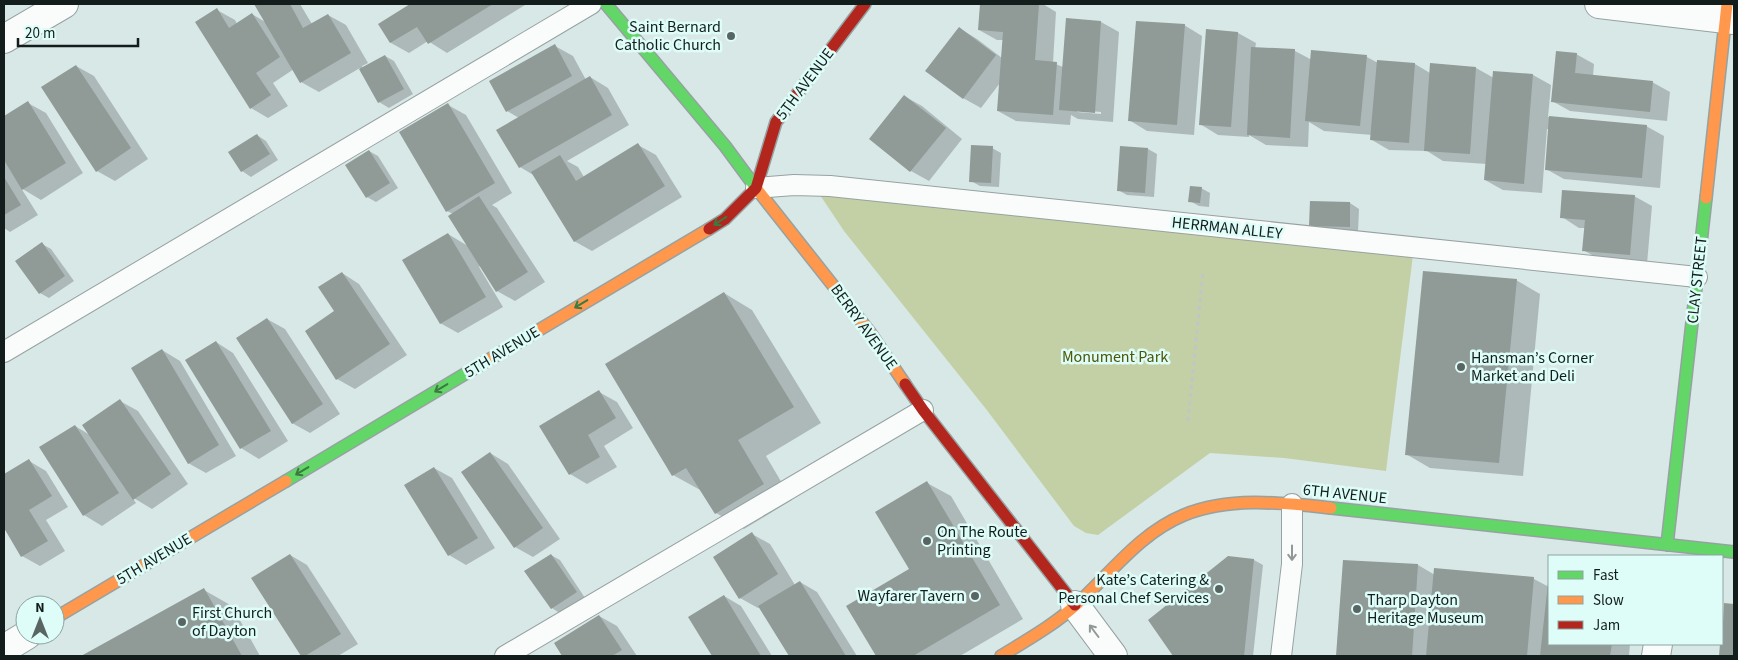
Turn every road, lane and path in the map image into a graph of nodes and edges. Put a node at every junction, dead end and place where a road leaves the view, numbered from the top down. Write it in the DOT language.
graph roads {
  1 [pos="64,4"];
  2 [pos="591,4"];
  3 [pos="606,4"];
  4 [pos="865,4"];
  5 [pos="1606,4"];
  6 [pos="1729,15"];
  7 [pos="4,39"];
  8 [pos="756,188"];
  9 [pos="1203,271"];
  10 [pos="1697,277"];
  11 [pos="4,352"];
  12 [pos="923,410"];
  13 [pos="1188,421"];
  14 [pos="1292,504"];
  15 [pos="1666,551"];
  16 [pos="1734,552"];
  17 [pos="1075,605"];
  18 [pos="65,612"];
  19 [pos="15,642"];
  20 [pos="4,649"];
  21 [pos="505,656"];
  22 [pos="1001,656"];
  23 [pos="1114,656"];
  24 [pos="1280,656"];
  1 -- 7 [label="street"];
  2 -- 11 [label="lane"];
  3 -- 8 [label="street, BERRY AVENUE"];
  4 -- 8 [label="street, 5TH AVENUE"];
  5 -- 6 [label="street"];
  6 -- 10 [label="street, CLAY STREET"];
  8 -- 10 [label="lane, HERRMAN ALLEY"];
  8 -- 12 [label="street, BERRY AVENUE"];
  8 -- 18 [label="street, 5TH AVENUE, one-way"];
  9 -- 13 [label="path"];
  10 -- 15 [label="street, CLAY STREET"];
  12 -- 17 [label="street, BERRY AVENUE"];
  12 -- 21 [label="lane"];
  14 -- 15 [label="street, 6TH AVENUE"];
  14 -- 17 [label="street, 6TH AVENUE"];
  14 -- 24 [label="lane, one-way"];
  15 -- 16 [label="street, 6TH AVENUE"];
  17 -- 22 [label="street, 6TH AVENUE"];
  23 -- 17 [label="street, BERRY AVENUE, one-way"];
  19 -- 20 [label="street"];
}
